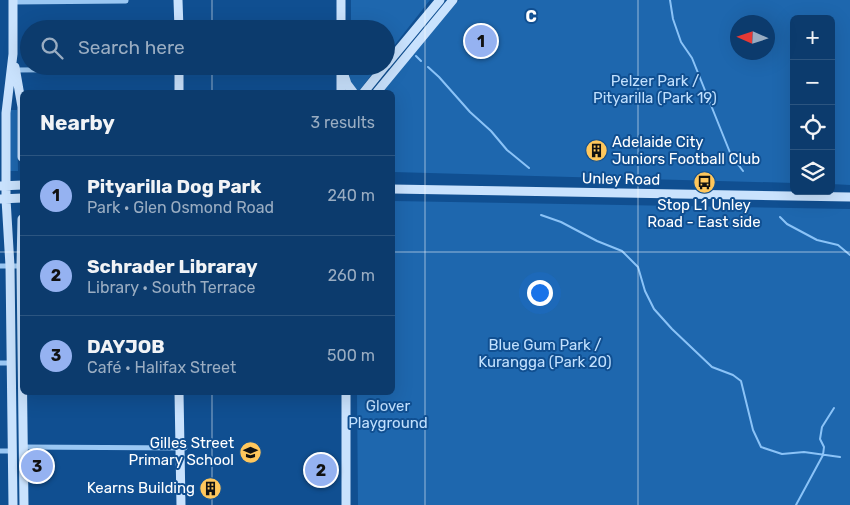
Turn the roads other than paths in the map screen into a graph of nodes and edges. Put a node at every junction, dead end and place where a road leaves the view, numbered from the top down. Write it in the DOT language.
graph roads {
  1 [pos="178,0"];
  2 [pos="341,0"];
  3 [pos="440,0"];
  4 [pos="453,0"];
  5 [pos="13,1"];
  6 [pos="126,1"];
  7 [pos="179,20"];
  8 [pos="341,20"];
  9 [pos="420,32"];
  10 [pos="13,54"];
  11 [pos="395,57"];
  12 [pos="395,67"];
  13 [pos="15,70"];
  14 [pos="20,70"];
  15 [pos="179,75"];
  16 [pos="341,75"];
  17 [pos="344,75"];
  18 [pos="378,75"];
  19 [pos="389,75"];
  20 [pos="179,90"];
  21 [pos="341,90"];
  22 [pos="351,90"];
  23 [pos="366,90"];
  24 [pos="378,90"];
  25 [pos="20,96"];
  26 [pos="3,116"];
  27 [pos="20,185"];
  28 [pos="3,186"];
  29 [pos="395,189"];
  30 [pos="850,197"];
  31 [pos="20,198"];
  32 [pos="3,199"];
  33 [pos="0,266"];
  34 [pos="10,266"];
  35 [pos="20,266"];
  36 [pos="11,349"];
  37 [pos="20,349"];
  38 [pos="0,363"];
  39 [pos="11,363"];
  40 [pos="22,395"];
  41 [pos="180,395"];
  42 [pos="185,395"];
  43 [pos="346,395"];
  44 [pos="22,447"];
  45 [pos="183,448"];
  46 [pos="12,450"];
  47 [pos="0,451"];
  48 [pos="12,505"];
  49 [pos="24,505"];
  50 [pos="181,505"];
  51 [pos="186,505"];
  52 [pos="346,505"];
  1 -- 7 [label="street"];
  2 -- 8 [label="street"];
  3 -- 9 [label="street"];
  4 -- 9 [label="street"];
  5 -- 6 [label="street"];
  5 -- 10 [label="street"];
  9 -- 11 [label="street"];
  9 -- 12 [label="street"];
  10 -- 13 [label="street"];
  10 -- 26 [label="street"];
  13 -- 14 [label="street"];
  13 -- 25 [label="street"];
  15 -- 20 [label="street"];
  16 -- 21 [label="street"];
  17 -- 22 [label="street"];
  18 -- 23 [label="street"];
  19 -- 24 [label="street"];
  26 -- 28 [label="street"];
  27 -- 28 [label="street"];
  28 -- 32 [label="street"];
  29 -- 30 [label="street, Unley Road"];
  31 -- 32 [label="street"];
  32 -- 34 [label="street"];
  33 -- 34 [label="street"];
  34 -- 35 [label="street"];
  34 -- 36 [label="street"];
  36 -- 37 [label="street"];
  36 -- 39 [label="street"];
  38 -- 39 [label="street"];
  39 -- 46 [label="street"];
  40 -- 44 [label="street"];
  41 -- 45 [label="street"];
  42 -- 45 [label="street"];
  43 -- 52 [label="street"];
  44 -- 45 [label="street"];
  44 -- 49 [label="street"];
  45 -- 50 [label="street"];
  45 -- 51 [label="street"];
  46 -- 47 [label="street"];
  46 -- 48 [label="street"];
}
